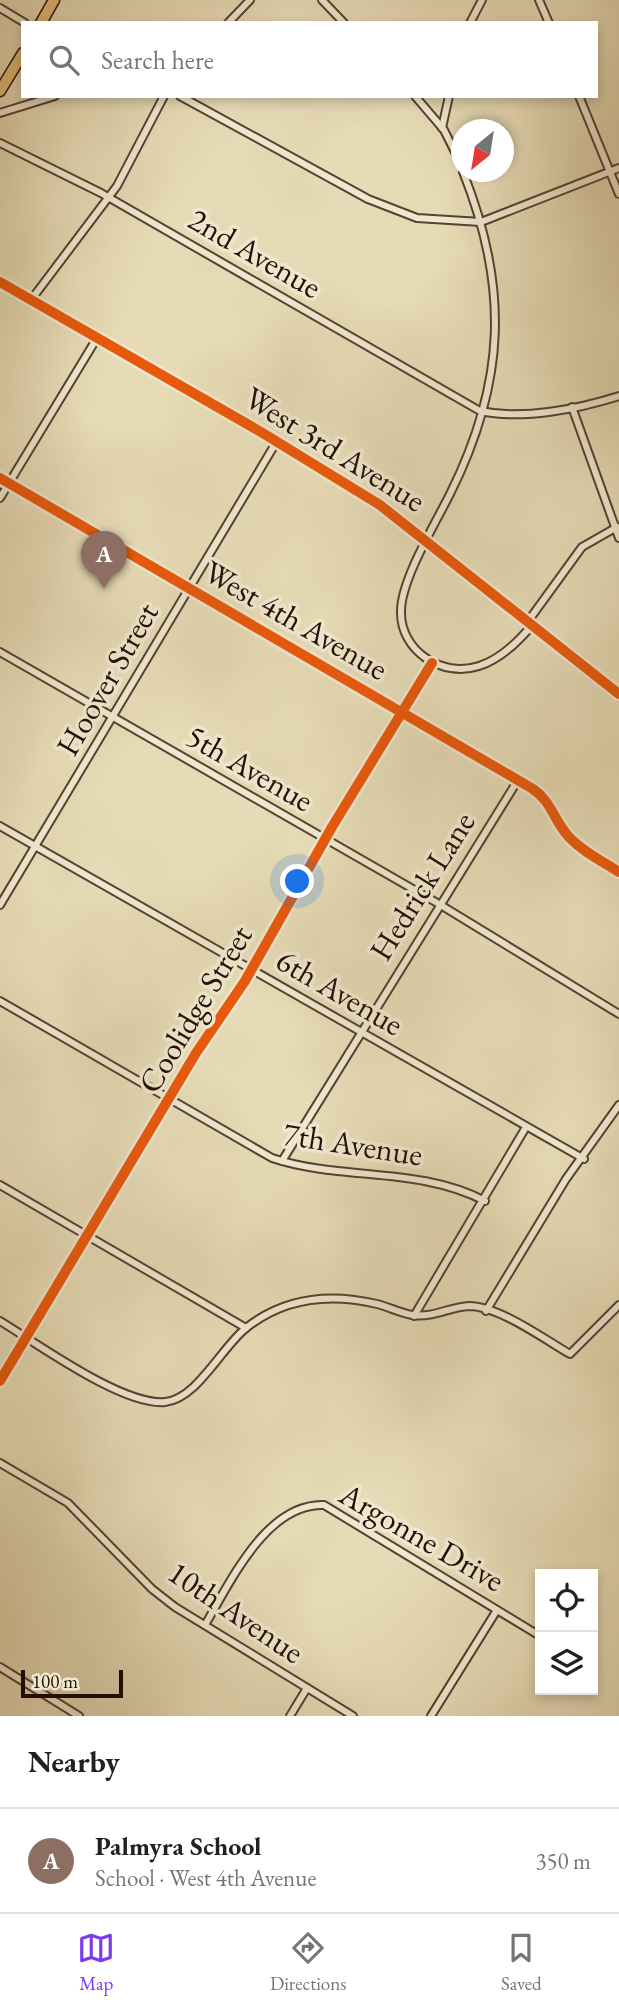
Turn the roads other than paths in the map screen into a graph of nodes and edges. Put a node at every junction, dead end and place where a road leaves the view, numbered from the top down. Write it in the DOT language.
graph roads {
  1 [pos="54,0"];
  2 [pos="250,0"];
  3 [pos="322,0"];
  4 [pos="469,0"];
  5 [pos="539,0"];
  6 [pos="480,3"];
  7 [pos="0,8"];
  8 [pos="22,21"];
  9 [pos="42,21"];
  10 [pos="230,21"];
  11 [pos="342,21"];
  12 [pos="471,21"];
  13 [pos="548,21"];
  14 [pos="21,56"];
  15 [pos="0,91"];
  16 [pos="49,98"];
  17 [pos="163,98"];
  18 [pos="184,98"];
  19 [pos="417,98"];
  20 [pos="449,98"];
  21 [pos="580,98"];
  22 [pos="0,113"];
  23 [pos="442,128"];
  24 [pos="0,143"];
  25 [pos="451,146"];
  26 [pos="619,168"];
  27 [pos="610,171"];
  28 [pos="467,182"];
  29 [pos="619,194"];
  30 [pos="110,198"];
  31 [pos="481,222"];
  32 [pos="0,282"];
  33 [pos="31,300"];
  34 [pos="97,338"];
  35 [pos="619,396"];
  36 [pos="572,407"];
  37 [pos="482,412"];
  38 [pos="277,441"];
  39 [pos="0,478"];
  40 [pos="9,483"];
  41 [pos="0,498"];
  42 [pos="617,527"];
  43 [pos="619,538"];
  44 [pos="428,540"];
  45 [pos="188,588"];
  46 [pos="531,622"];
  47 [pos="0,652"];
  48 [pos="432,663"];
  49 [pos="619,694"];
  50 [pos="402,711"];
  51 [pos="113,717"];
  52 [pos="518,780"];
  53 [pos="0,826"];
  54 [pos="325,839"];
  55 [pos="35,846"];
  56 [pos="619,872"];
  57 [pos="439,904"];
  58 [pos="0,905"];
  59 [pos="252,969"];
  60 [pos="0,1001"];
  61 [pos="619,1014"];
  62 [pos="360,1033"];
  63 [pos="170,1099"];
  64 [pos="619,1105"];
  65 [pos="611,1117"];
  66 [pos="619,1122"];
  67 [pos="526,1127"];
  68 [pos="584,1159"];
  69 [pos="282,1161"];
  70 [pos="0,1185"];
  71 [pos="485,1200"];
  72 [pos="88,1236"];
  73 [pos="619,1305"];
  74 [pos="486,1311"];
  75 [pos="414,1315"];
  76 [pos="0,1321"];
  77 [pos="246,1328"];
  78 [pos="26,1337"];
  79 [pos="0,1381"];
  80 [pos="0,1463"];
  81 [pos="498,1610"];
  82 [pos="205,1625"];
  83 [pos="535,1633"];
  84 [pos="0,1667"];
  85 [pos="307,1688"];
  86 [pos="79,1716"];
  87 [pos="290,1716"];
  88 [pos="353,1716"];
  89 [pos="431,1716"];
  1 -- 9 [label="main road"];
  2 -- 10 [label="street"];
  3 -- 11 [label="street"];
  4 -- 6 [label="street"];
  5 -- 13 [label="street"];
  6 -- 12 [label="street"];
  7 -- 8 [label="street"];
  14 -- 15 [label="main road"];
  16 -- 22 [label="street"];
  17 -- 30 [label="street"];
  18 -- 31 [label="street"];
  19 -- 23 [label="street"];
  20 -- 23 [label="street"];
  21 -- 27 [label="street"];
  23 -- 25 [label="street"];
  24 -- 30 [label="street, 2nd Avenue"];
  26 -- 27 [label="street"];
  27 -- 29 [label="street"];
  27 -- 31 [label="street"];
  28 -- 31 [label="street"];
  30 -- 33 [label="street"];
  30 -- 37 [label="street, 2nd Avenue"];
  31 -- 37 [label="street"];
  32 -- 33 [label="street, West 3rd Avenue"];
  33 -- 34 [label="street, West 3rd Avenue"];
  34 -- 38 [label="street, West 3rd Avenue"];
  34 -- 40 [label="street"];
  35 -- 36 [label="street"];
  36 -- 37 [label="street"];
  36 -- 42 [label="street"];
  37 -- 44 [label="street"];
  38 -- 44 [label="street, West 3rd Avenue"];
  38 -- 45 [label="street, Hoover Street"];
  39 -- 40 [label="street, West 4th Avenue"];
  40 -- 41 [label="street"];
  40 -- 45 [label="street, West 4th Avenue"];
  42 -- 43 [label="street"];
  42 -- 46 [label="street"];
  44 -- 46 [label="street, West 3rd Avenue"];
  44 -- 48 [label="street"];
  45 -- 50 [label="street, West 4th Avenue"];
  45 -- 51 [label="street, Hoover Street"];
  46 -- 48 [label="street"];
  46 -- 49 [label="street, West 3rd Avenue"];
  47 -- 51 [label="street, 5th Avenue"];
  48 -- 50 [label="street, Coolidge Street"];
  50 -- 52 [label="street, West 4th Avenue"];
  50 -- 54 [label="street, Coolidge Street"];
  51 -- 54 [label="street, 5th Avenue"];
  51 -- 55 [label="street, Hoover Street"];
  52 -- 56 [label="street, West 4th Avenue"];
  52 -- 57 [label="street, Hedrick Lane"];
  53 -- 55 [label="street, 6th Avenue"];
  54 -- 57 [label="street, 5th Avenue"];
  54 -- 59 [label="street, Coolidge Street"];
  55 -- 58 [label="street, Hoover Street"];
  55 -- 59 [label="street, 6th Avenue"];
  57 -- 61 [label="street, 5th Avenue"];
  57 -- 62 [label="street, Hedrick Lane"];
  59 -- 62 [label="street, 6th Avenue"];
  59 -- 63 [label="street, Coolidge Street"];
  60 -- 63 [label="street, 7th Avenue"];
  62 -- 67 [label="street, 6th Avenue"];
  62 -- 69 [label="street, Hedrick Lane"];
  63 -- 69 [label="street, 7th Avenue"];
  63 -- 72 [label="street, Coolidge Street"];
  64 -- 65 [label="street"];
  65 -- 66 [label="street"];
  65 -- 68 [label="street"];
  67 -- 68 [label="street, 6th Avenue"];
  67 -- 71 [label="street"];
  68 -- 74 [label="street"];
  69 -- 71 [label="street, 7th Avenue"];
  70 -- 72 [label="street"];
  71 -- 75 [label="street"];
  72 -- 77 [label="street"];
  72 -- 78 [label="street, Coolidge Street"];
  73 -- 74 [label="street"];
  74 -- 75 [label="street"];
  75 -- 77 [label="street"];
  76 -- 78 [label="street"];
  77 -- 78 [label="street"];
  78 -- 79 [label="street, Coolidge Street"];
  80 -- 82 [label="street, 10th Avenue"];
  81 -- 82 [label="street, Argonne Drive"];
  81 -- 83 [label="street, Argonne Drive"];
  81 -- 89 [label="street"];
  82 -- 85 [label="street, 10th Avenue"];
  84 -- 86 [label="street"];
  85 -- 87 [label="street"];
  85 -- 88 [label="street, 10th Avenue"];
}
